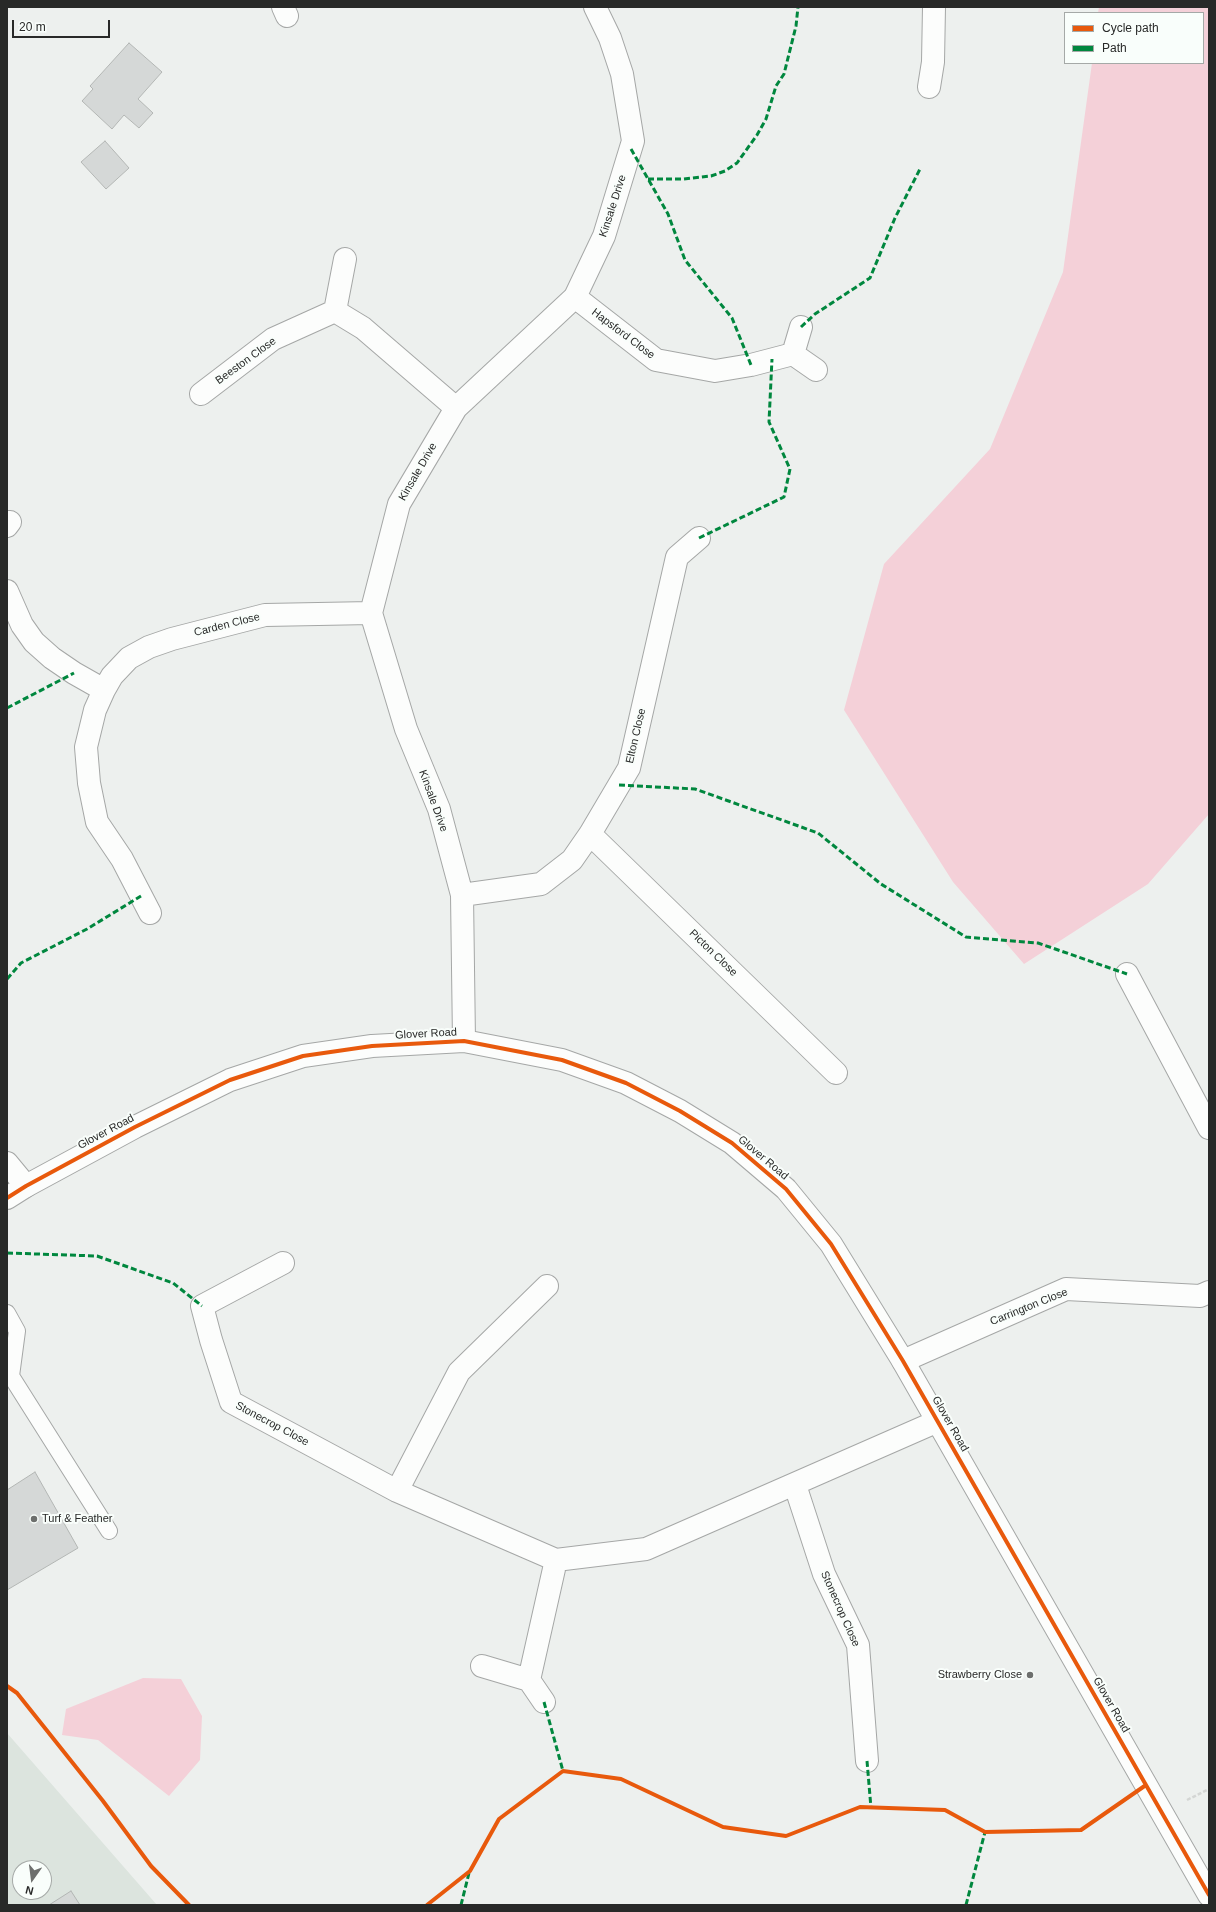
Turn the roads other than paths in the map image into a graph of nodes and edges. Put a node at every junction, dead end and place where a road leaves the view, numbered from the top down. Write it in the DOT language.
graph roads {
  1 [pos="595,7"];
  2 [pos="934,7"];
  3 [pos="929,87"];
  4 [pos="345,259"];
  5 [pos="575,297"];
  6 [pos="336,311"];
  7 [pos="801,327"];
  8 [pos="793,354"];
  9 [pos="816,370"];
  10 [pos="201,394"];
  11 [pos="456,408"];
  12 [pos="699,538"];
  13 [pos="7,591"];
  14 [pos="371,613"];
  15 [pos="104,690"];
  16 [pos="590,834"];
  17 [pos="462,895"];
  18 [pos="150,913"];
  19 [pos="1127,974"];
  20 [pos="464,1041"];
  21 [pos="836,1073"];
  22 [pos="1209,1128"];
  23 [pos="7,1163"];
  24 [pos="26,1186"];
  25 [pos="7,1198"];
  26 [pos="283,1263"];
  27 [pos="546,1286"];
  28 [pos="1209,1292"];
  29 [pos="7,1313"];
  30 [pos="903,1361"];
  31 [pos="938,1421"];
  32 [pos="795,1485"];
  33 [pos="397,1491"];
  34 [pos="109,1531"];
  35 [pos="556,1560"];
  36 [pos="482,1666"];
  37 [pos="529,1680"];
  38 [pos="544,1702"];
  39 [pos="868,1761"];
  40 [pos="1209,1895"];
  1 -- 5 [label="street, Kinsale Drive"];
  2 -- 3 [label="street"];
  4 -- 6 [label="street"];
  5 -- 8 [label="street, Hapsford Close"];
  5 -- 11 [label="street, Kinsale Drive"];
  6 -- 10 [label="street, Beeston Close"];
  6 -- 11 [label="street"];
  7 -- 8 [label="street"];
  8 -- 9 [label="street"];
  11 -- 14 [label="street, Kinsale Drive"];
  12 -- 16 [label="street, Elton Close"];
  13 -- 15 [label="street"];
  14 -- 15 [label="street, Carden Close"];
  14 -- 17 [label="street, Kinsale Drive"];
  15 -- 18 [label="street, Carden Close"];
  16 -- 17 [label="street, Elton Close"];
  16 -- 21 [label="street, Picton Close"];
  17 -- 20 [label="street, Kinsale Drive"];
  19 -- 22 [label="street"];
  20 -- 24 [label="street, Glover Road"];
  20 -- 30 [label="street, Glover Road"];
  23 -- 24 [label="street"];
  24 -- 25 [label="street, Glover Road"];
  26 -- 33 [label="street, Stonecrop Close"];
  27 -- 33 [label="street"];
  28 -- 30 [label="street, Carrington Close"];
  29 -- 34 [label="lane"];
  30 -- 31 [label="street, Glover Road"];
  31 -- 32 [label="street"];
  31 -- 40 [label="street, Glover Road"];
  32 -- 35 [label="street"];
  32 -- 39 [label="street, Stonecrop Close"];
  33 -- 35 [label="street, Stonecrop Close"];
  35 -- 37 [label="street"];
  36 -- 37 [label="street"];
  37 -- 38 [label="street"];
}
